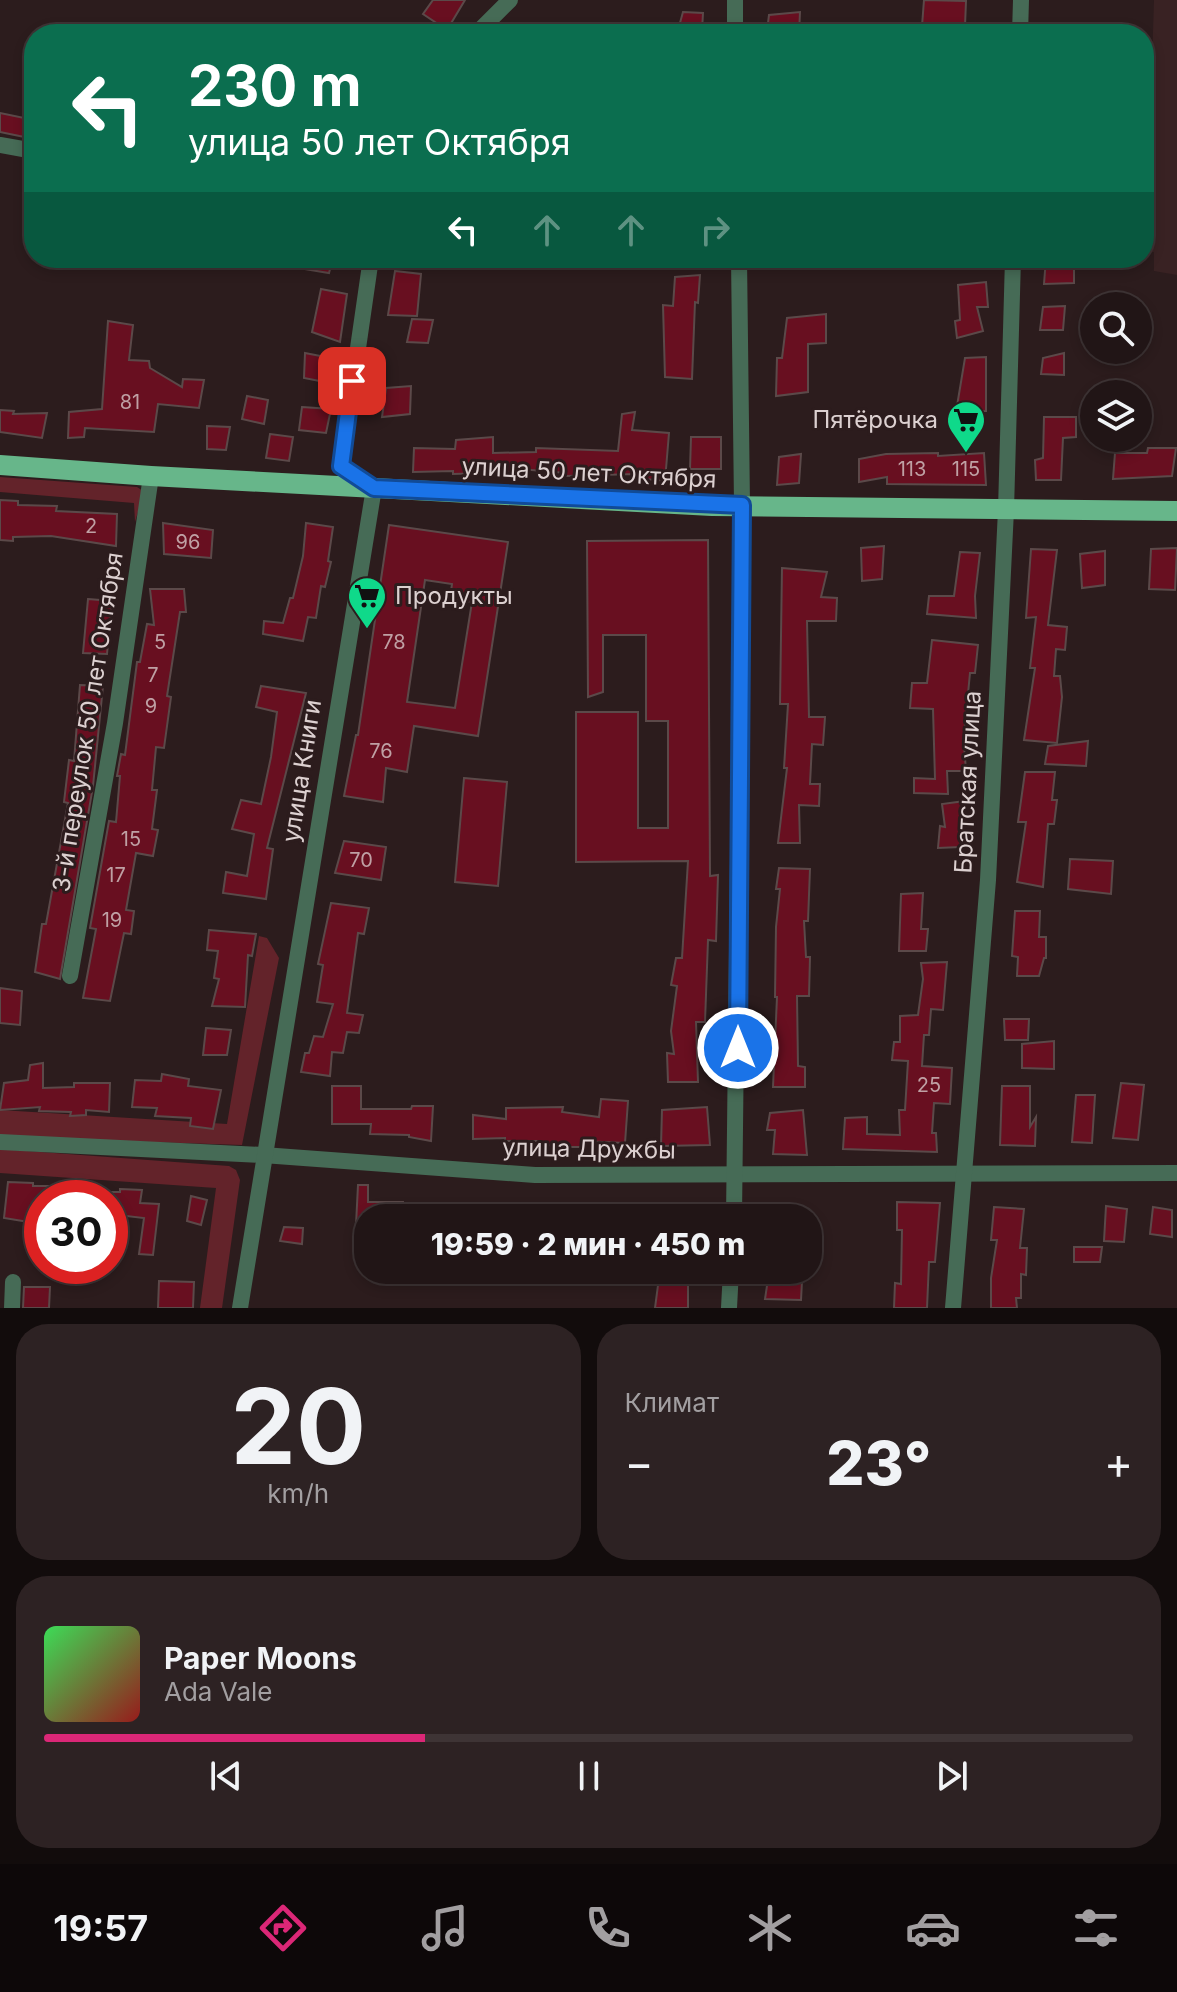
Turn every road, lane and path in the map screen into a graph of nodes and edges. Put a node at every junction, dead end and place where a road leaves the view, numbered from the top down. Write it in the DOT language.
graph roads {
  1 [pos="510,0"];
  2 [pos="735,0"];
  3 [pos="1021,0"];
  4 [pos="486,24"];
  5 [pos="735,24"];
  6 [pos="1020,24"];
  7 [pos="0,145"];
  8 [pos="24,149"];
  9 [pos="370,268"];
  10 [pos="739,268"];
  11 [pos="1013,268"];
  12 [pos="0,465"];
  13 [pos="151,476"];
  14 [pos="374,488"];
  15 [pos="742,505"];
  16 [pos="1006,510"];
  17 [pos="1177,511"];
  18 [pos="70,976"];
  19 [pos="0,1142"];
  20 [pos="263,1155"];
  21 [pos="965,1173"];
  22 [pos="1177,1173"];
  23 [pos="736,1175"];
  24 [pos="735,1204"];
  25 [pos="13,1282"];
  26 [pos="730,1284"];
  27 [pos="12,1308"];
  28 [pos="240,1308"];
  29 [pos="729,1308"];
  30 [pos="953,1308"];
  1 -- 4 [label="street"];
  2 -- 5 [label="street"];
  3 -- 6 [label="street"];
  7 -- 8 [label="street"];
  9 -- 14 [label="street"];
  10 -- 15 [label="street"];
  11 -- 16 [label="street, Братская улица"];
  12 -- 13 [label="main road, улица 50 лет Октября"];
  13 -- 14 [label="main road, улица 50 лет Октября"];
  13 -- 18 [label="street, 3-й переулок 50 лет Октября"];
  14 -- 15 [label="main road, улица 50 лет Октября"];
  14 -- 20 [label="street, улица Книги"];
  15 -- 16 [label="main road, улица 50 лет Октября"];
  15 -- 23 [label="street"];
  16 -- 17 [label="main road, улица 50 лет Октября"];
  16 -- 21 [label="street, Братская улица"];
  19 -- 20 [label="street, улица Дружбы"];
  20 -- 23 [label="street, улица Дружбы"];
  20 -- 28 [label="street, улица Книги"];
  21 -- 22 [label="street, улица Дружбы"];
  21 -- 23 [label="street, улица Дружбы"];
  21 -- 30 [label="street, Братская улица"];
  23 -- 24 [label="street"];
  25 -- 27 [label="street"];
  26 -- 29 [label="street"];
}
